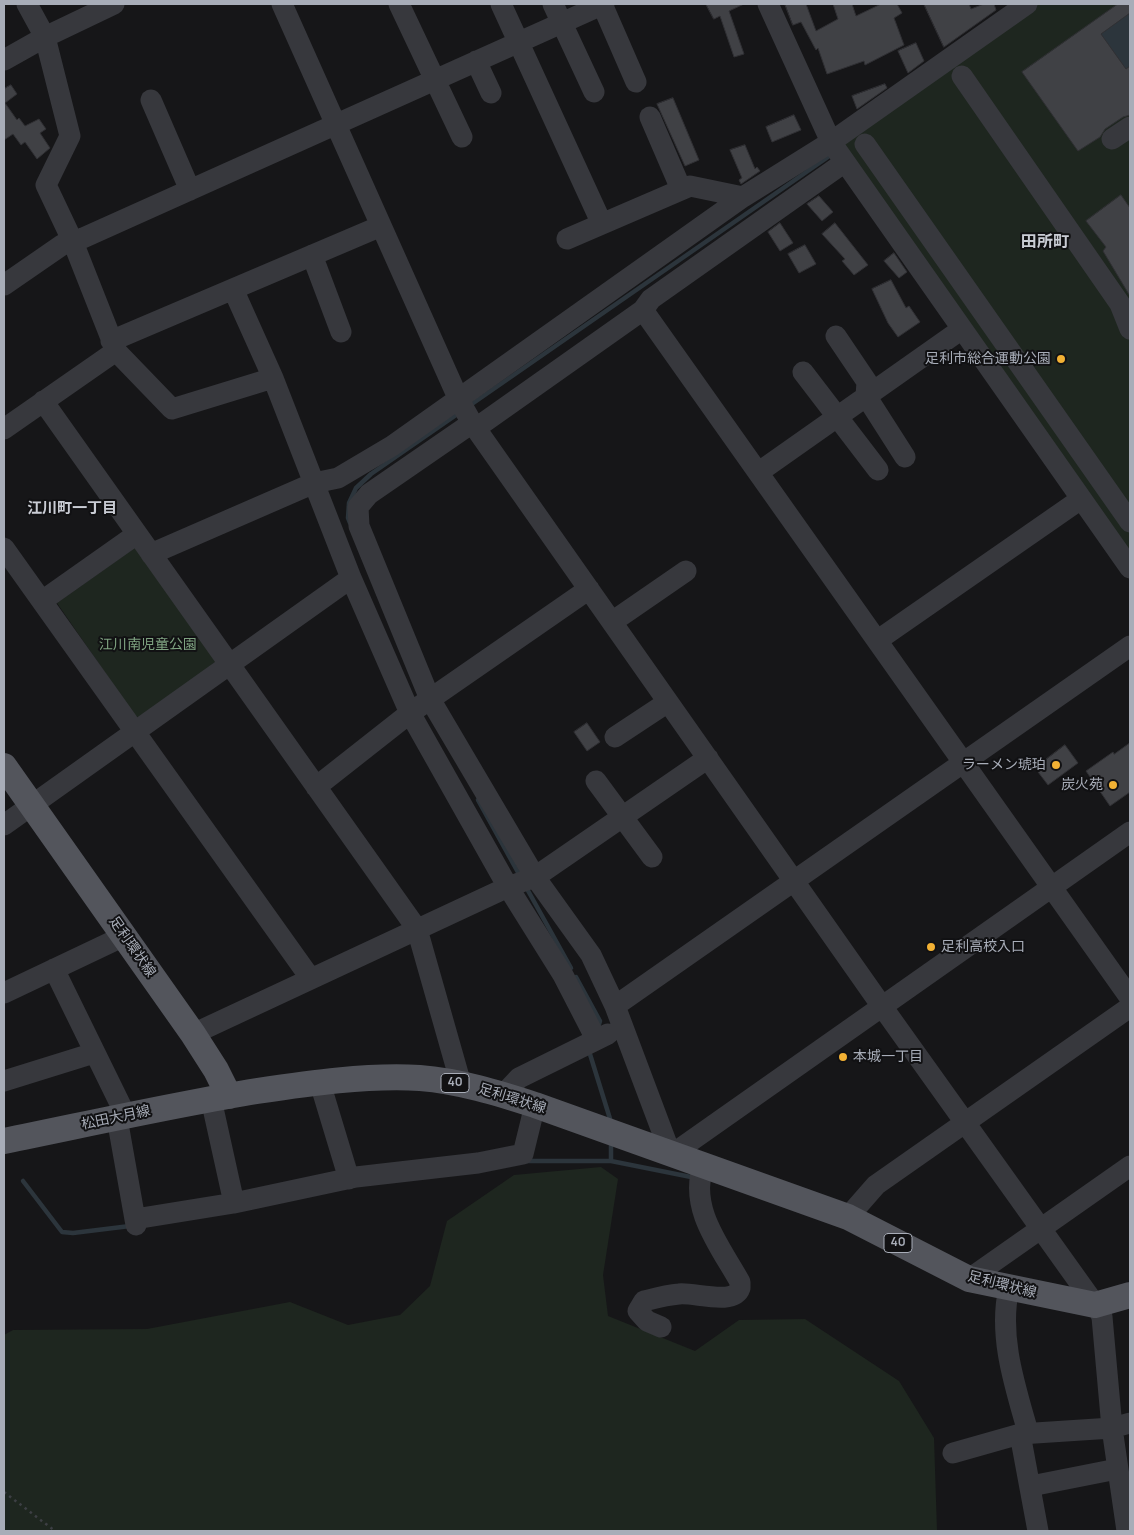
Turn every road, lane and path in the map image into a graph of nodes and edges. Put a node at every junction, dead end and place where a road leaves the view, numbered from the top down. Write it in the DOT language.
graph roads {
  1 [pos="27,4"];
  2 [pos="114,4"];
  3 [pos="282,4"];
  4 [pos="399,4"];
  5 [pos="501,4"];
  6 [pos="603,4"];
  7 [pos="768,4"];
  8 [pos="1027,4"];
  9 [pos="557,13"];
  10 [pos="45,37"];
  11 [pos="518,42"];
  12 [pos="4,60"];
  13 [pos="476,61"];
  14 [pos="962,76"];
  15 [pos="435,80"];
  16 [pos="636,82"];
  17 [pos="594,92"];
  18 [pos="491,93"];
  19 [pos="151,100"];
  20 [pos="650,117"];
  21 [pos="335,125"];
  22 [pos="1130,127"];
  23 [pos="462,137"];
  24 [pos="1112,139"];
  25 [pos="831,142"];
  26 [pos="866,144"];
  27 [pos="845,162"];
  28 [pos="190,190"];
  29 [pos="681,190"];
  30 [pos="743,197"];
  31 [pos="602,224"];
  32 [pos="381,226"];
  33 [pos="567,239"];
  34 [pos="73,242"];
  35 [pos="312,256"];
  36 [pos="4,285"];
  37 [pos="234,289"];
  38 [pos="643,310"];
  39 [pos="962,329"];
  40 [pos="1130,329"];
  41 [pos="341,332"];
  42 [pos="836,336"];
  43 [pos="113,346"];
  44 [pos="803,372"];
  45 [pos="273,378"];
  46 [pos="866,396"];
  47 [pos="43,400"];
  48 [pos="459,400"];
  49 [pos="838,417"];
  50 [pos="474,425"];
  51 [pos="4,429"];
  52 [pos="906,457"];
  53 [pos="878,470"];
  54 [pos="759,472"];
  55 [pos="314,483"];
  56 [pos="1081,499"];
  57 [pos="1130,522"];
  58 [pos="137,534"];
  59 [pos="4,548"];
  60 [pos="151,554"];
  61 [pos="1130,568"];
  62 [pos="686,571"];
  63 [pos="351,578"];
  64 [pos="589,589"];
  65 [pos="42,601"];
  66 [pos="612,622"];
  67 [pos="878,640"];
  68 [pos="1130,646"];
  69 [pos="229,664"];
  70 [pos="430,698"];
  71 [pos="668,702"];
  72 [pos="410,713"];
  73 [pos="135,733"];
  74 [pos="615,737"];
  75 [pos="708,758"];
  76 [pos="965,762"];
  77 [pos="4,766"];
  78 [pos="596,780"];
  79 [pos="316,787"];
  80 [pos="32,805"];
  81 [pos="621,818"];
  82 [pos="4,825"];
  83 [pos="1130,832"];
  84 [pos="652,857"];
  85 [pos="535,877"];
  86 [pos="794,882"];
  87 [pos="1053,886"];
  88 [pos="508,887"];
  89 [pos="417,930"];
  90 [pos="124,936"];
  91 [pos="54,969"];
  92 [pos="311,979"];
  93 [pos="4,993"];
  94 [pos="1130,998"];
  95 [pos="881,1005"];
  96 [pos="615,1006"];
  97 [pos="1130,1007"];
  98 [pos="622,1027"];
  99 [pos="193,1034"];
  100 [pos="596,1039"];
  101 [pos="94,1053"];
  102 [pos="4,1081"];
  103 [pos="320,1083"];
  104 [pos="461,1084"];
  105 [pos="503,1094"];
  106 [pos="220,1098"];
  107 [pos="535,1105"];
  108 [pos="121,1117"];
  109 [pos="964,1122"];
  110 [pos="4,1141"];
  111 [pos="671,1155"];
  112 [pos="1130,1166"];
  113 [pos="700,1174"];
  114 [pos="349,1179"];
  115 [pos="234,1203"];
  116 [pos="848,1217"];
  117 [pos="1040,1228"];
  118 [pos="969,1279"];
  119 [pos="1008,1294"];
  120 [pos="1130,1296"];
  121 [pos="1098,1311"];
  122 [pos="661,1328"];
  123 [pos="1121,1426"];
  124 [pos="1024,1433"];
  125 [pos="953,1453"];
  126 [pos="1117,1469"];
  127 [pos="1031,1486"];
  128 [pos="1125,1490"];
  129 [pos="4,1492"];
  130 [pos="55,1531"];
  131 [pos="1038,1531"];
  132 [pos="1127,1531"];
  1 -- 10 [label="street"];
  2 -- 10 [label="street"];
  3 -- 21 [label="street"];
  4 -- 15 [label="street"];
  5 -- 11 [label="street"];
  6 -- 9 [label="street"];
  6 -- 16 [label="street"];
  7 -- 25 [label="street"];
  8 -- 25 [label="street"];
  9 -- 11 [label="street"];
  9 -- 17 [label="street"];
  10 -- 12 [label="street"];
  10 -- 34 [label="street"];
  11 -- 13 [label="street"];
  11 -- 31 [label="street"];
  13 -- 15 [label="street"];
  13 -- 18 [label="street"];
  14 -- 40 [label="street"];
  15 -- 21 [label="street"];
  15 -- 23 [label="street"];
  19 -- 28 [label="street"];
  20 -- 29 [label="street"];
  21 -- 28 [label="street"];
  21 -- 32 [label="street"];
  22 -- 24 [label="street"];
  25 -- 27 [label="street"];
  25 -- 30 [label="street"];
  26 -- 57 [label="street"];
  27 -- 38 [label="street"];
  27 -- 39 [label="street"];
  28 -- 34 [label="street"];
  29 -- 30 [label="street"];
  29 -- 31 [label="street"];
  30 -- 48 [label="street"];
  31 -- 33 [label="street"];
  32 -- 35 [label="street"];
  32 -- 48 [label="street"];
  34 -- 36 [label="street"];
  34 -- 43 [label="street"];
  35 -- 37 [label="street"];
  35 -- 41 [label="street"];
  37 -- 43 [label="street"];
  37 -- 45 [label="street"];
  38 -- 50 [label="street"];
  38 -- 54 [label="street"];
  39 -- 46 [label="street"];
  39 -- 56 [label="street"];
  42 -- 46 [label="street"];
  43 -- 45 [label="street"];
  43 -- 47 [label="street"];
  44 -- 49 [label="street"];
  45 -- 55 [label="street"];
  46 -- 49 [label="street"];
  46 -- 52 [label="street"];
  47 -- 51 [label="street"];
  47 -- 58 [label="street"];
  48 -- 50 [label="street"];
  48 -- 55 [label="street"];
  49 -- 53 [label="street"];
  49 -- 54 [label="street"];
  50 -- 64 [label="street"];
  50 -- 70 [label="street"];
  54 -- 67 [label="street"];
  55 -- 60 [label="street"];
  55 -- 63 [label="street"];
  56 -- 61 [label="street"];
  56 -- 67 [label="street"];
  58 -- 60 [label="street"];
  58 -- 65 [label="street"];
  59 -- 65 [label="street"];
  60 -- 69 [label="street"];
  62 -- 66 [label="street"];
  63 -- 69 [label="street"];
  63 -- 72 [label="street"];
  64 -- 66 [label="street"];
  64 -- 70 [label="street"];
  65 -- 73 [label="street"];
  66 -- 71 [label="street"];
  67 -- 76 [label="street"];
  68 -- 76 [label="street"];
  69 -- 73 [label="street"];
  69 -- 79 [label="street"];
  70 -- 72 [label="street"];
  70 -- 85 [label="street"];
  71 -- 74 [label="street"];
  71 -- 75 [label="street"];
  72 -- 79 [label="street"];
  72 -- 88 [label="street"];
  73 -- 80 [label="street"];
  73 -- 92 [label="street"];
  75 -- 81 [label="street"];
  75 -- 86 [label="street"];
  76 -- 86 [label="street"];
  76 -- 87 [label="street"];
  77 -- 80 [label="main road, 足利環状線"];
  78 -- 81 [label="street"];
  79 -- 89 [label="street"];
  80 -- 82 [label="street"];
  80 -- 90 [label="main road, 足利環状線"];
  81 -- 84 [label="street"];
  81 -- 85 [label="street"];
  83 -- 87 [label="street"];
  85 -- 88 [label="street"];
  85 -- 96 [label="street"];
  86 -- 95 [label="street"];
  86 -- 96 [label="street"];
  87 -- 94 [label="street"];
  87 -- 95 [label="street"];
  88 -- 89 [label="street"];
  88 -- 100 [label="street"];
  89 -- 92 [label="street"];
  89 -- 104 [label="street"];
  90 -- 91 [label="street"];
  90 -- 99 [label="main road, 足利環状線"];
  91 -- 93 [label="street"];
  91 -- 101 [label="street"];
  92 -- 99 [label="street"];
  95 -- 109 [label="street"];
  95 -- 111 [label="street"];
  96 -- 98 [label="street"];
  97 -- 109 [label="street"];
  98 -- 100 [label="street"];
  98 -- 111 [label="street"];
  99 -- 106 [label="main road, 足利環状線"];
  100 -- 105 [label="street"];
  101 -- 102 [label="street"];
  101 -- 108 [label="street"];
  103 -- 104 [label="main road, 足利環状線 / 40"];
  103 -- 106 [label="main road, 足利環状線 / 40"];
  103 -- 114 [label="street"];
  104 -- 105 [label="main road, 足利環状線 / 40"];
  105 -- 107 [label="main road, 足利環状線 / 40"];
  106 -- 108 [label="main road, 松田大月線"];
  106 -- 115 [label="street"];
  107 -- 111 [label="main road, 足利環状線 / 40"];
  107 -- 114 [label="street"];
  108 -- 110 [label="main road, 松田大月線"];
  108 -- 115 [label="street"];
  109 -- 116 [label="street"];
  109 -- 117 [label="street"];
  111 -- 113 [label="main road, 足利環状線 / 40"];
  112 -- 117 [label="street"];
  113 -- 116 [label="main road, 足利環状線 / 40"];
  113 -- 122 [label="street"];
  114 -- 115 [label="street"];
  116 -- 118 [label="main road, 足利環状線 / 40"];
  117 -- 118 [label="street"];
  117 -- 121 [label="street"];
  118 -- 119 [label="main road, 足利環状線 / 40"];
  119 -- 121 [label="main road, 足利環状線 / 40"];
  119 -- 124 [label="street"];
  120 -- 121 [label="main road, 足利環状線 / 40"];
  121 -- 123 [label="street"];
  123 -- 124 [label="street"];
  123 -- 126 [label="street"];
  124 -- 125 [label="street"];
  124 -- 127 [label="street"];
  126 -- 127 [label="street"];
  126 -- 128 [label="street"];
  127 -- 131 [label="street"];
  128 -- 132 [label="street"];
  129 -- 130 [label="path"];
}
